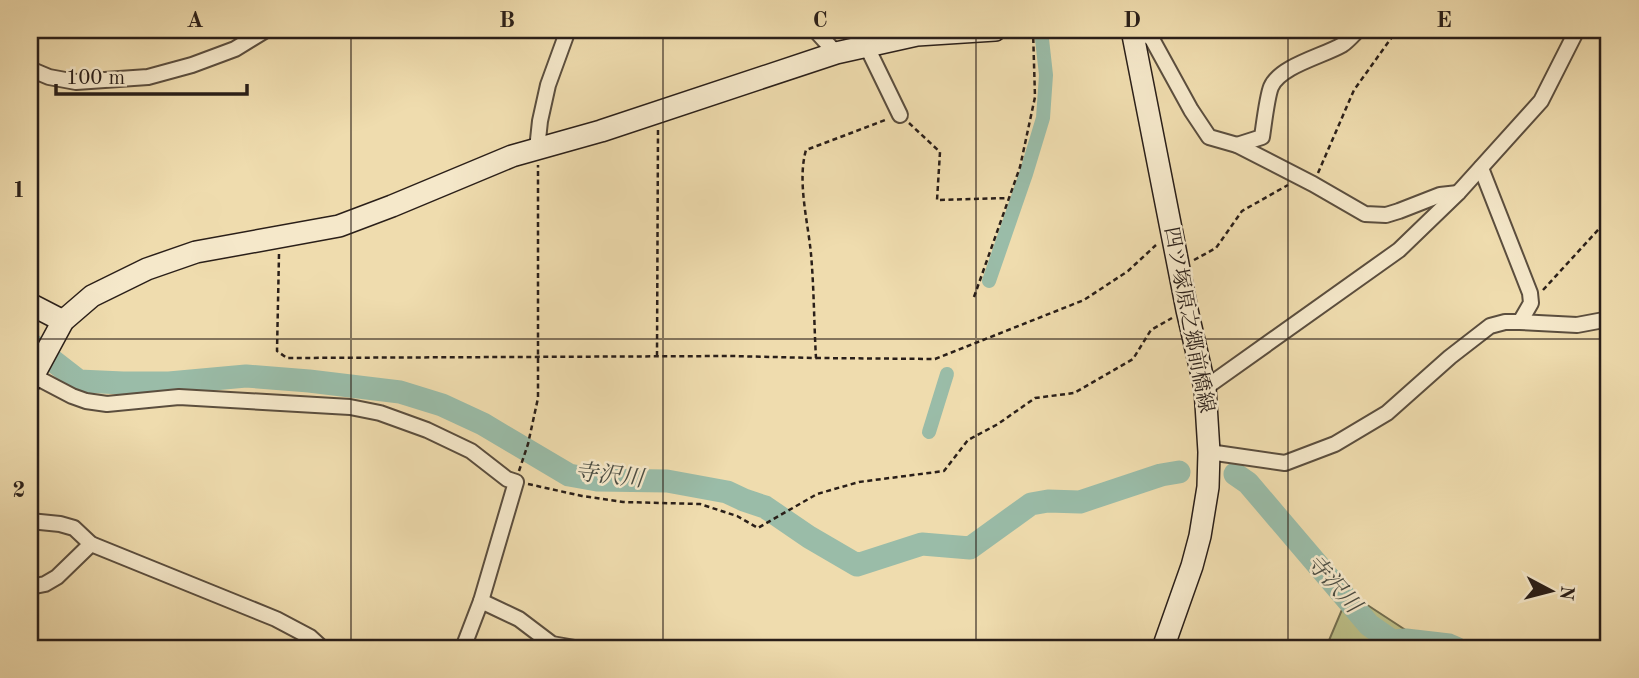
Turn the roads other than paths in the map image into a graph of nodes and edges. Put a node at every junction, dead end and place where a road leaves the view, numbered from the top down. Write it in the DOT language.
graph roads {
  1 [pos="266,30"];
  2 [pos="568,30"];
  3 [pos="815,30"];
  4 [pos="995,30"];
  5 [pos="1132,30"];
  6 [pos="1358,30"];
  7 [pos="1577,30"];
  8 [pos="866,45"];
  9 [pos="836,53"];
  10 [pos="30,69"];
  11 [pos="900,115"];
  12 [pos="1237,145"];
  13 [pos="537,149"];
  14 [pos="1480,168"];
  15 [pos="1458,193"];
  16 [pos="30,304"];
  17 [pos="1609,319"];
  18 [pos="63,321"];
  19 [pos="1520,322"];
  20 [pos="33,376"];
  21 [pos="1205,388"];
  22 [pos="1209,452"];
  23 [pos="30,521"];
  24 [pos="91,544"];
  25 [pos="30,587"];
  26 [pos="481,601"];
  27 [pos="322,648"];
  28 [pos="463,648"];
  29 [pos="575,648"];
  30 [pos="1163,648"];
  1 -- 10 [label="street"];
  2 -- 13 [label="street"];
  3 -- 9 [label="street"];
  4 -- 8 [label="street"];
  5 -- 12 [label="street"];
  5 -- 21 [label="street, 四ツ塚原之郷前橋線"];
  6 -- 12 [label="street"];
  7 -- 14 [label="street"];
  8 -- 9 [label="street"];
  8 -- 11 [label="street"];
  9 -- 13 [label="street"];
  12 -- 15 [label="street"];
  13 -- 18 [label="street"];
  14 -- 15 [label="street"];
  14 -- 19 [label="street"];
  15 -- 21 [label="street"];
  16 -- 18 [label="street"];
  17 -- 19 [label="street"];
  18 -- 20 [label="street"];
  19 -- 22 [label="street"];
  20 -- 26 [label="street"];
  21 -- 22 [label="street, 四ツ塚原之郷前橋線"];
  22 -- 30 [label="street, 四ツ塚原之郷前橋線"];
  23 -- 24 [label="street"];
  24 -- 25 [label="street"];
  24 -- 27 [label="street"];
  26 -- 28 [label="street"];
  26 -- 29 [label="street"];
}
